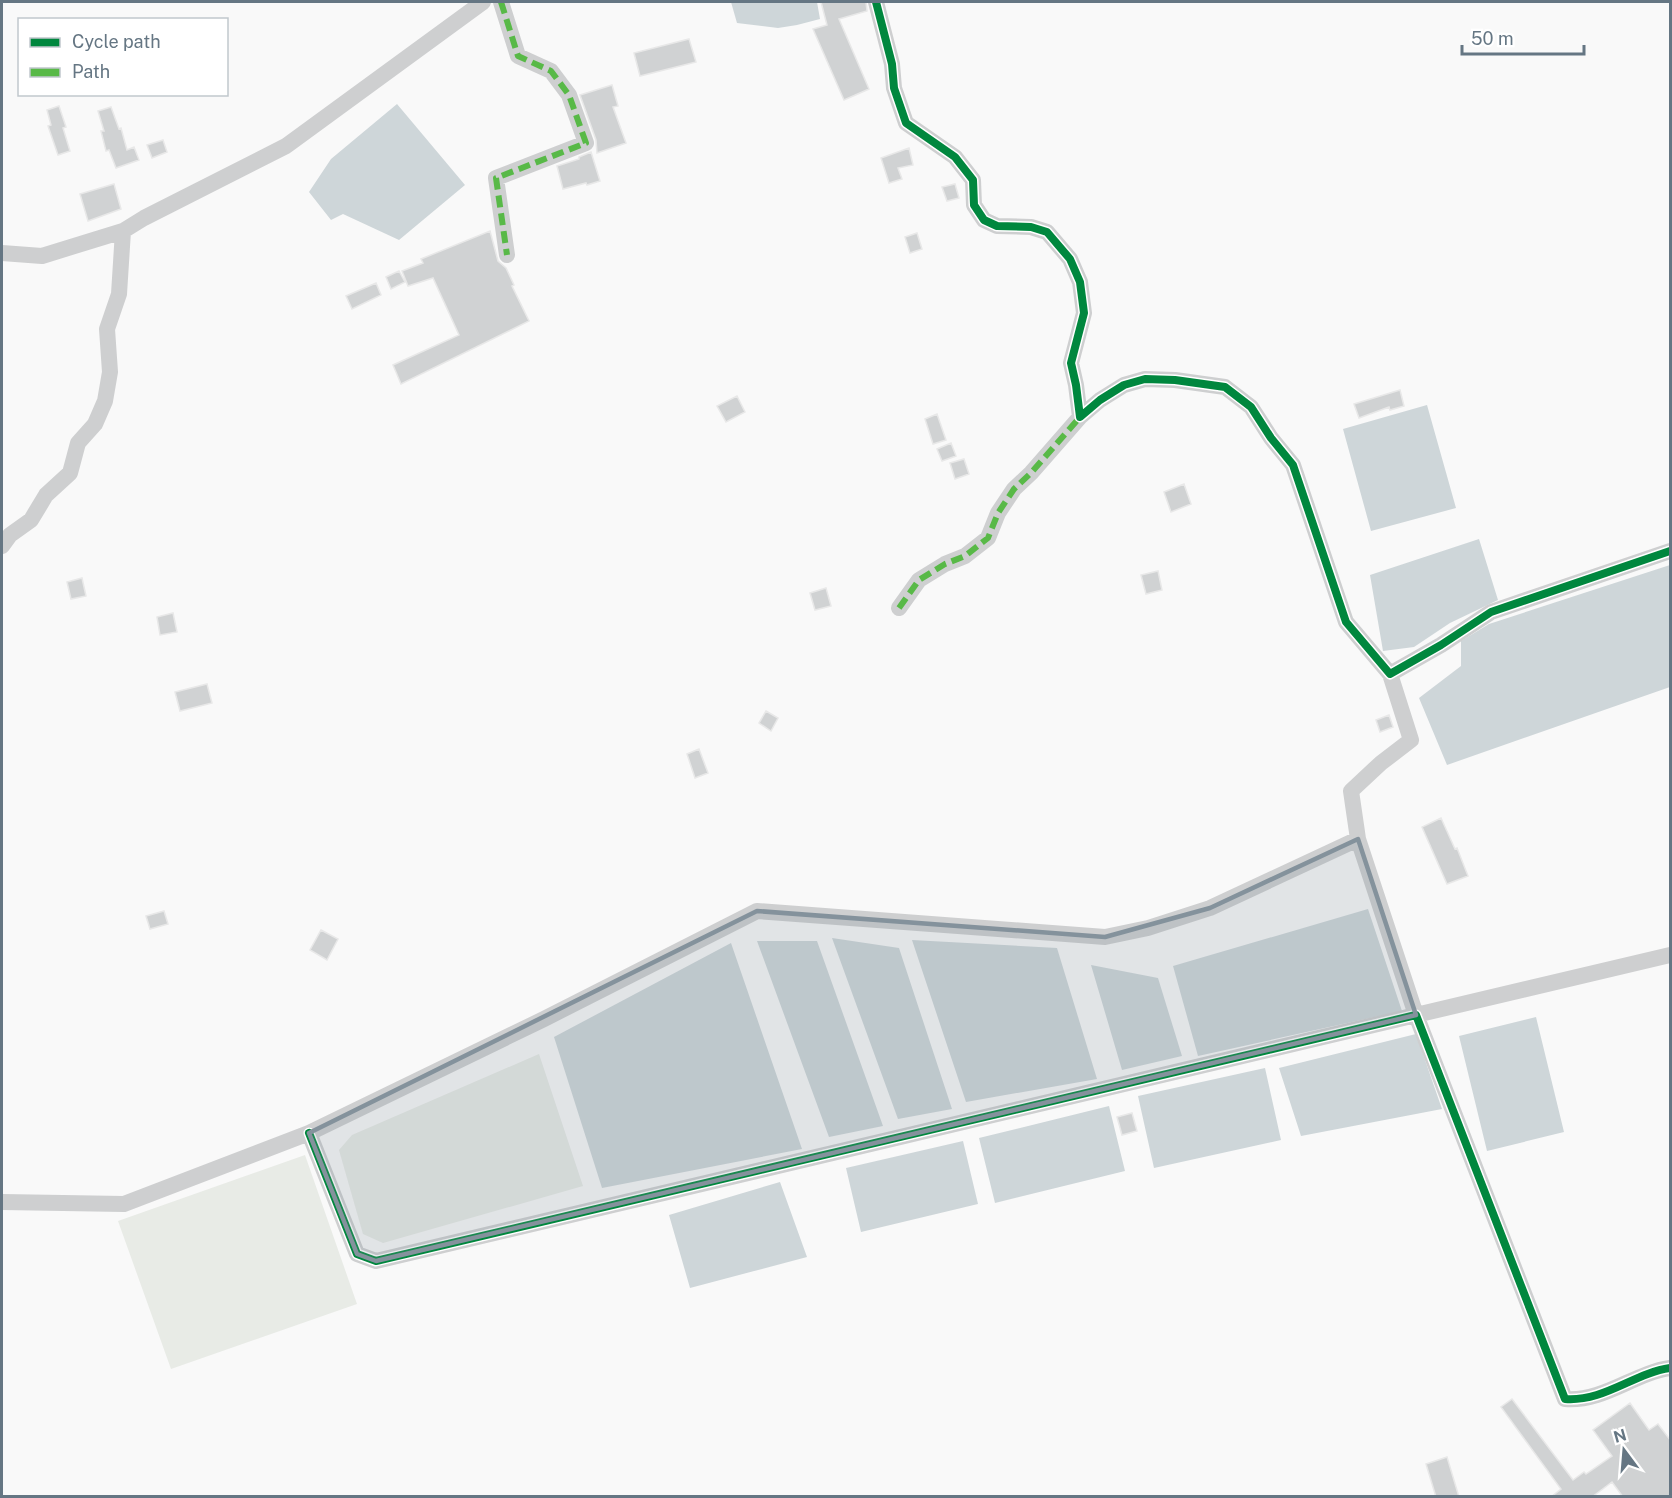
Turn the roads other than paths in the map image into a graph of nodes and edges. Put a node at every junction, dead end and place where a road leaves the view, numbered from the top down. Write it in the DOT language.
graph roads {
  1 [pos="483,2"];
  2 [pos="501,2"];
  3 [pos="876,2"];
  4 [pos="123,231"];
  5 [pos="2,253"];
  6 [pos="507,255"];
  7 [pos="1080,417"];
  8 [pos="2,546"];
  9 [pos="1671,551"];
  10 [pos="899,608"];
  11 [pos="1390,674"];
  12 [pos="1358,839"];
  13 [pos="1671,956"];
  14 [pos="1416,1015"];
  15 [pos="309,1132"];
  16 [pos="2,1202"];
  17 [pos="1671,1368"];
  1 -- 4 [label="street"];
  2 -- 6 [label="street"];
  3 -- 7 [label="street"];
  4 -- 5 [label="street"];
  4 -- 8 [label="street"];
  7 -- 10 [label="street"];
  7 -- 11 [label="street"];
  9 -- 11 [label="street"];
  11 -- 12 [label="street"];
  12 -- 14 [label="street"];
  12 -- 15 [label="street"];
  13 -- 14 [label="street"];
  14 -- 15 [label="street"];
  14 -- 17 [label="street"];
  15 -- 16 [label="street"];
}
